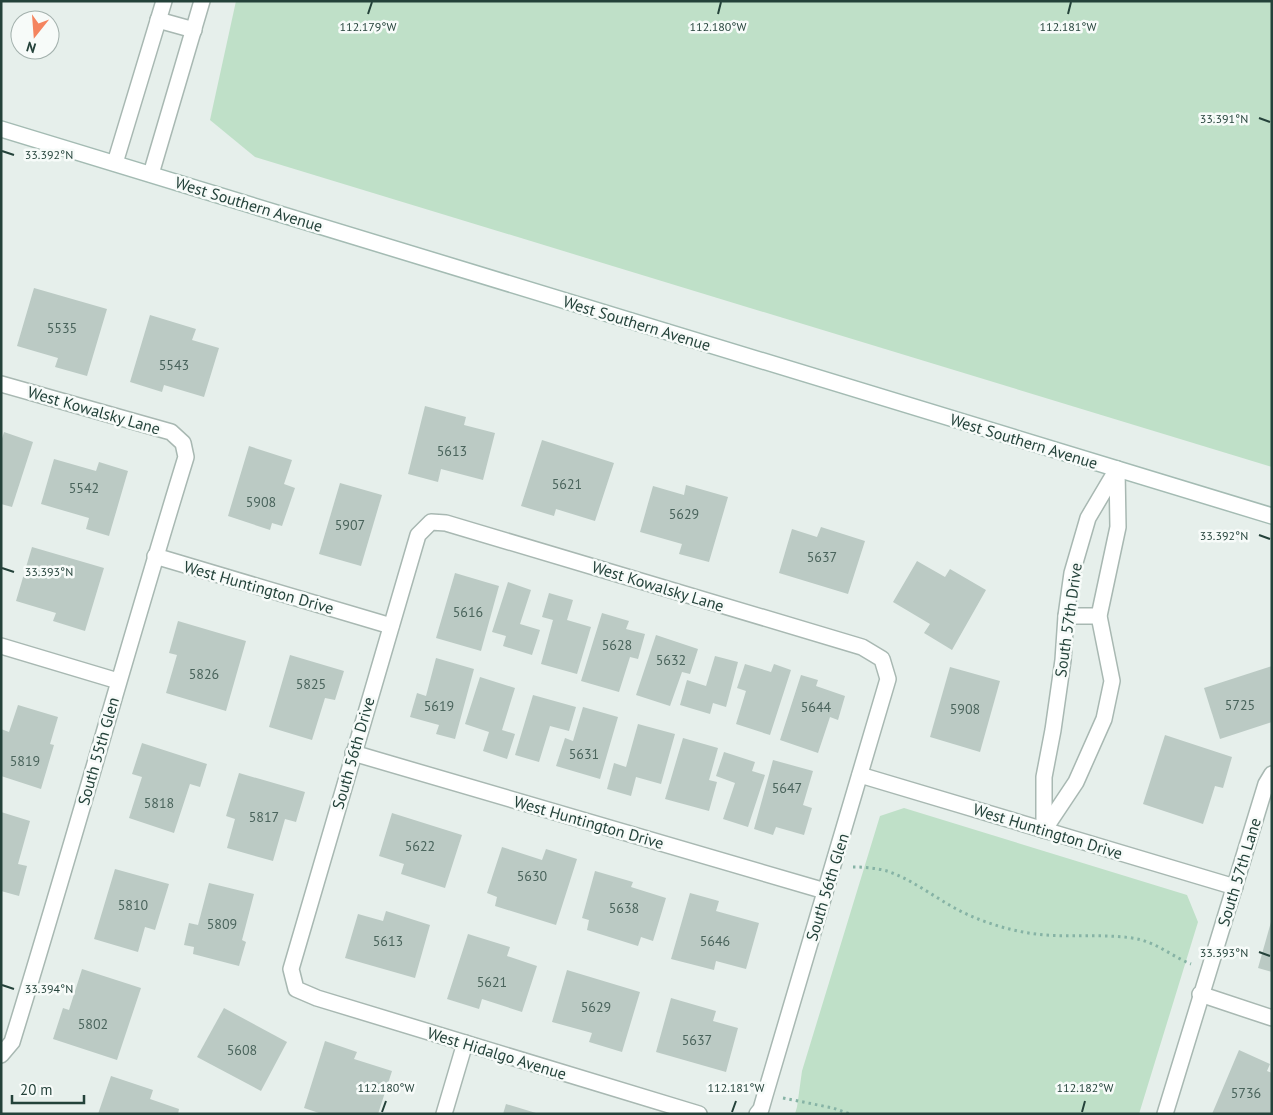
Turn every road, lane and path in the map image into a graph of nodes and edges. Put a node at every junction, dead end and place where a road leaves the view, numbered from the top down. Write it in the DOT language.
graph roads {
  1 [pos="164,1"];
  2 [pos="202,1"];
  3 [pos="158,20"];
  4 [pos="194,30"];
  5 [pos="1,129"];
  6 [pos="115,163"];
  7 [pos="151,174"];
  8 [pos="1,384"];
  9 [pos="183,443"];
  10 [pos="1117,469"];
  11 [pos="1272,516"];
  12 [pos="431,522"];
  13 [pos="155,556"];
  14 [pos="1066,616"];
  15 [pos="1099,616"];
  16 [pos="391,626"];
  17 [pos="1,646"];
  18 [pos="882,659"];
  19 [pos="118,681"];
  20 [pos="353,753"];
  21 [pos="860,774"];
  22 [pos="1272,774"];
  23 [pos="1044,830"];
  24 [pos="833,867"];
  25 [pos="1235,887"];
  26 [pos="826,891"];
  27 [pos="1208,971"];
  28 [pos="296,989"];
  29 [pos="1200,994"];
  30 [pos="1272,1018"];
  31 [pos="466,1043"];
  32 [pos="1,1055"];
  33 [pos="765,1094"];
  34 [pos="444,1114"];
  35 [pos="699,1114"];
  36 [pos="757,1114"];
  37 [pos="850,1114"];
  38 [pos="1165,1114"];
  1 -- 3 [label="street"];
  2 -- 4 [label="street"];
  3 -- 4 [label="street"];
  3 -- 6 [label="street"];
  4 -- 7 [label="street"];
  5 -- 6 [label="street, West Southern Avenue"];
  6 -- 7 [label="street, West Southern Avenue"];
  7 -- 10 [label="street, West Southern Avenue"];
  8 -- 9 [label="street, West Kowalsky Lane"];
  9 -- 13 [label="street, South 55th Glen"];
  10 -- 11 [label="street, West Southern Avenue"];
  10 -- 14 [label="street, South 57th Drive"];
  10 -- 15 [label="street, South 57th Drive"];
  12 -- 16 [label="street, South 56th Drive"];
  12 -- 18 [label="street, West Kowalsky Lane"];
  13 -- 16 [label="street, West Huntington Drive"];
  13 -- 19 [label="street, South 55th Glen"];
  14 -- 15 [label="street"];
  14 -- 23 [label="street, South 57th Drive"];
  15 -- 23 [label="street, South 57th Drive"];
  16 -- 20 [label="street, South 56th Drive"];
  17 -- 19 [label="street"];
  18 -- 21 [label="street, South 56th Glen"];
  19 -- 32 [label="street, South 55th Glen"];
  20 -- 26 [label="street, West Huntington Drive"];
  20 -- 28 [label="street, South 56th Drive"];
  21 -- 23 [label="street, West Huntington Drive"];
  21 -- 24 [label="street, South 56th Glen"];
  22 -- 25 [label="street, South 57th Lane"];
  23 -- 25 [label="street, West Huntington Drive"];
  24 -- 26 [label="street, South 56th Glen"];
  24 -- 27 [label="path"];
  25 -- 27 [label="street, South 57th Lane"];
  26 -- 33 [label="street, South 56th Glen"];
  27 -- 29 [label="street, South 57th Lane"];
  28 -- 31 [label="street, West Hidalgo Avenue"];
  29 -- 30 [label="street"];
  29 -- 38 [label="street, South 57th Lane"];
  31 -- 34 [label="street"];
  31 -- 35 [label="street, West Hidalgo Avenue"];
  33 -- 36 [label="street, South 56th Glen"];
  33 -- 37 [label="path"];
}
